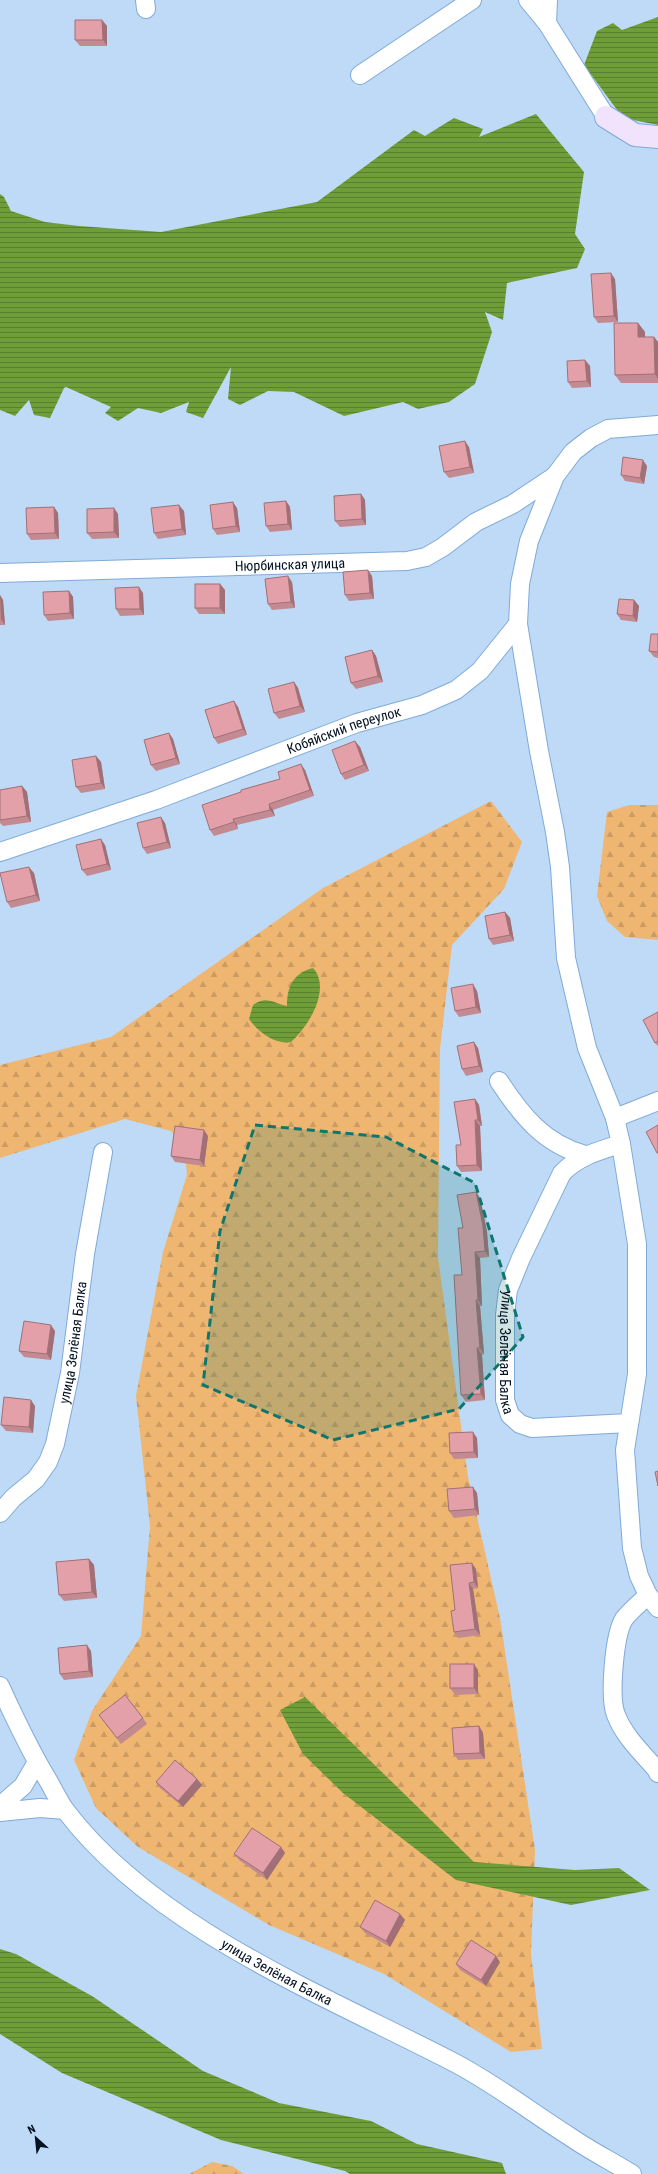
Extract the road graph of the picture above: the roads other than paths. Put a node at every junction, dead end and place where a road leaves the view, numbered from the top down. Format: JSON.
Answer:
{"nodes":[{"id":1,"x":472,"y":0,"type":"edge"},
{"id":2,"x":528,"y":0,"type":"edge"},
{"id":3,"x":548,"y":0,"type":"edge"},
{"id":4,"x":547,"y":23,"type":"junction"},
{"id":5,"x":360,"y":75,"type":"dead end"},
{"id":6,"x":606,"y":117,"type":"joint"},
{"id":7,"x":658,"y":137,"type":"edge"},
{"id":8,"x":658,"y":425,"type":"edge"},
{"id":9,"x":555,"y":476,"type":"junction"},
{"id":10,"x":0,"y":573,"type":"edge"},
{"id":11,"x":518,"y":624,"type":"junction"},
{"id":12,"x":0,"y":852,"type":"edge"},
{"id":13,"x":499,"y":1081,"type":"dead end"},
{"id":14,"x":658,"y":1101,"type":"edge"},
{"id":15,"x":615,"y":1118,"type":"junction"},
{"id":16,"x":621,"y":1144,"type":"junction"},
{"id":17,"x":103,"y":1152,"type":"dead end"},
{"id":18,"x":586,"y":1155,"type":"junction"},
{"id":19,"x":629,"y":1423,"type":"junction"},
{"id":20,"x":7,"y":1496,"type":"edge"},
{"id":21,"x":0,"y":1513,"type":"edge"},
{"id":22,"x":653,"y":1602,"type":"edge"},
{"id":23,"x":0,"y":1686,"type":"edge"},
{"id":24,"x":37,"y":1762,"type":"junction"},
{"id":25,"x":658,"y":1773,"type":"edge"},
{"id":26,"x":0,"y":1806,"type":"edge"},
{"id":27,"x":65,"y":1810,"type":"junction"},
{"id":28,"x":0,"y":1812,"type":"edge"},
{"id":29,"x":632,"y":2174,"type":"edge"}],
"edges":[{"from":1,"to":5,"type":"street"},
{"from":2,"to":4,"type":"street"},
{"from":3,"to":4,"type":"street"},
{"from":4,"to":6,"type":"street"},
{"from":6,"to":7,"type":"street"},
{"from":8,"to":9,"type":"street"},
{"from":9,"to":10,"type":"street","name":"Нюрбинская улица"},
{"from":9,"to":11,"type":"street"},
{"from":11,"to":12,"type":"street","name":"Кобяйский переулок"},
{"from":11,"to":15,"type":"street"},
{"from":13,"to":18,"type":"street"},
{"from":14,"to":15,"type":"street"},
{"from":15,"to":16,"type":"street"},
{"from":16,"to":18,"type":"street","name":"улица Зелёная Балка"},
{"from":16,"to":19,"type":"street"},
{"from":17,"to":20,"type":"street","name":"улица Зелёная Балка"},
{"from":18,"to":19,"type":"street","name":"улица Зелёная Балка"},
{"from":19,"to":22,"type":"street"},
{"from":20,"to":21,"type":"street","name":"улица Зелёная Балка"},
{"from":22,"to":25,"type":"street"},
{"from":23,"to":24,"type":"street","name":"улица Зелёная Балка"},
{"from":24,"to":26,"type":"street"},
{"from":24,"to":27,"type":"street","name":"улица Зелёная Балка"},
{"from":27,"to":28,"type":"street"},
{"from":27,"to":29,"type":"street","name":"улица Зелёная Балка"}]}
